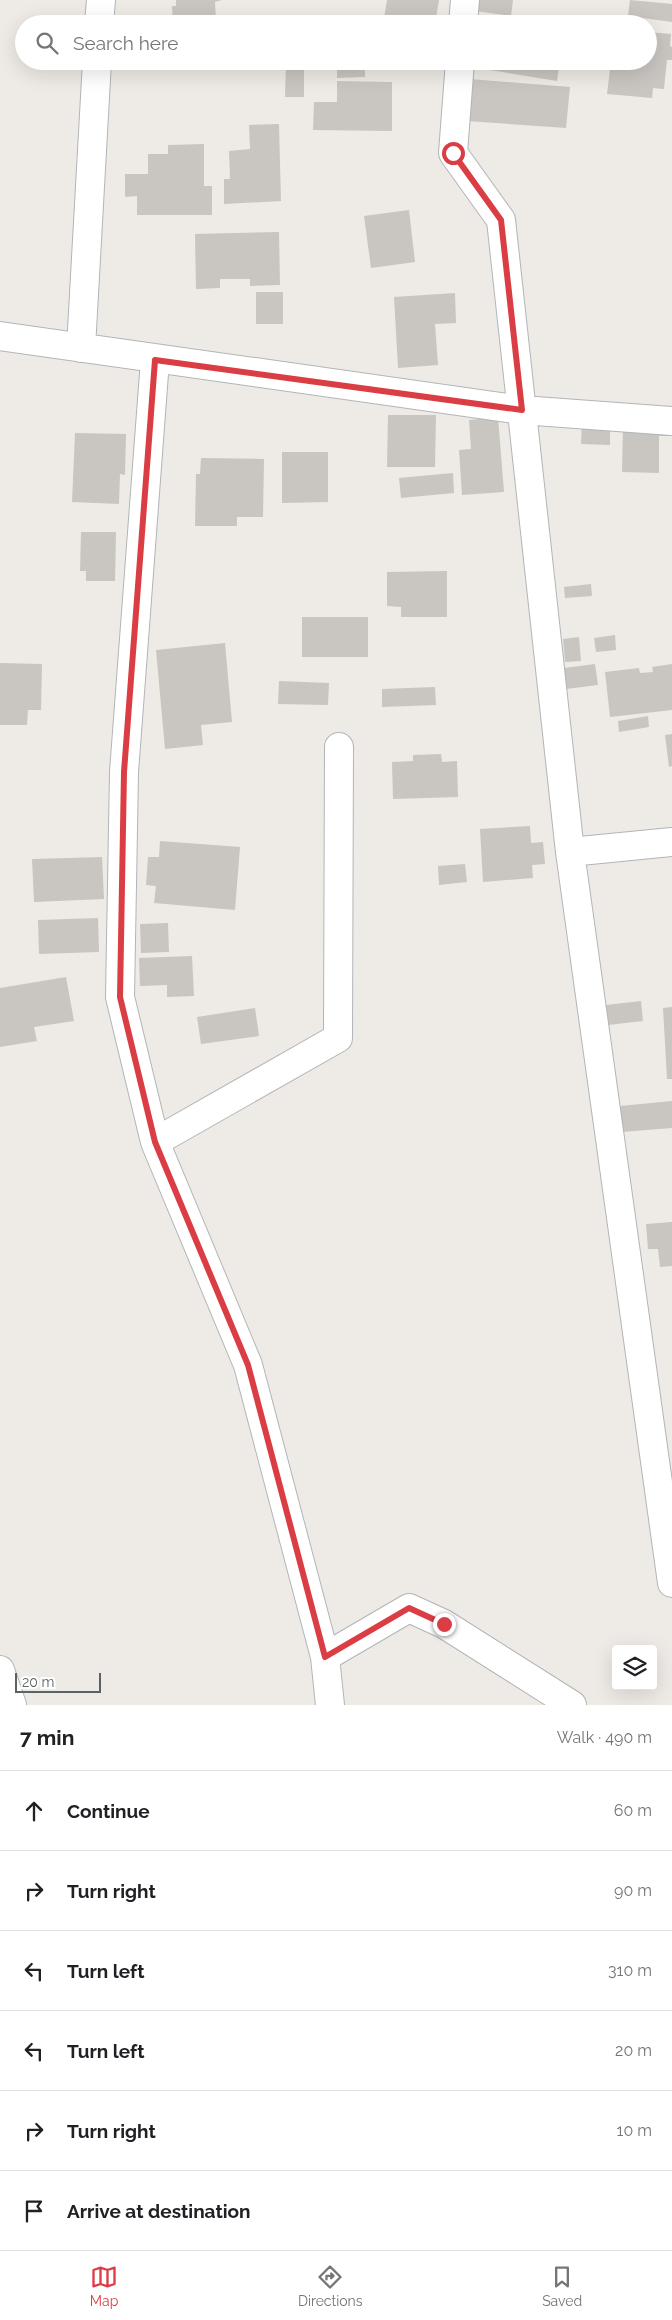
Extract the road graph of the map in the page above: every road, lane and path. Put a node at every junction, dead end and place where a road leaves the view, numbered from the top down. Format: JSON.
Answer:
{"nodes":[{"id":1,"x":101,"y":0,"type":"edge"},
{"id":2,"x":465,"y":0,"type":"edge"},
{"id":3,"x":100,"y":15,"type":"edge"},
{"id":4,"x":464,"y":15,"type":"edge"},
{"id":5,"x":96,"y":70,"type":"edge"},
{"id":6,"x":459,"y":70,"type":"edge"},
{"id":7,"x":0,"y":336,"type":"edge"},
{"id":8,"x":81,"y":348,"type":"junction"},
{"id":9,"x":155,"y":360,"type":"junction"},
{"id":10,"x":522,"y":410,"type":"junction"},
{"id":11,"x":672,"y":421,"type":"edge"},
{"id":12,"x":340,"y":746,"type":"dead end"},
{"id":13,"x":672,"y":842,"type":"edge"},
{"id":14,"x":570,"y":852,"type":"junction"},
{"id":15,"x":155,"y":1142,"type":"junction"},
{"id":16,"x":672,"y":1583,"type":"edge"},
{"id":17,"x":325,"y":1657,"type":"junction"},
{"id":18,"x":0,"y":1670,"type":"edge"},
{"id":19,"x":12,"y":1705,"type":"edge"},
{"id":20,"x":330,"y":1705,"type":"edge"},
{"id":21,"x":572,"y":1705,"type":"edge"}],
"edges":[{"from":1,"to":3,"type":"street"},
{"from":2,"to":4,"type":"street"},
{"from":5,"to":8,"type":"street"},
{"from":6,"to":10,"type":"street"},
{"from":7,"to":8,"type":"street"},
{"from":8,"to":9,"type":"street"},
{"from":9,"to":10,"type":"street"},
{"from":9,"to":15,"type":"street"},
{"from":10,"to":11,"type":"street"},
{"from":10,"to":14,"type":"street"},
{"from":12,"to":15,"type":"street"},
{"from":13,"to":14,"type":"street"},
{"from":14,"to":16,"type":"street"},
{"from":15,"to":17,"type":"street"},
{"from":17,"to":20,"type":"street"},
{"from":17,"to":21,"type":"street"},
{"from":18,"to":19,"type":"street"}]}
